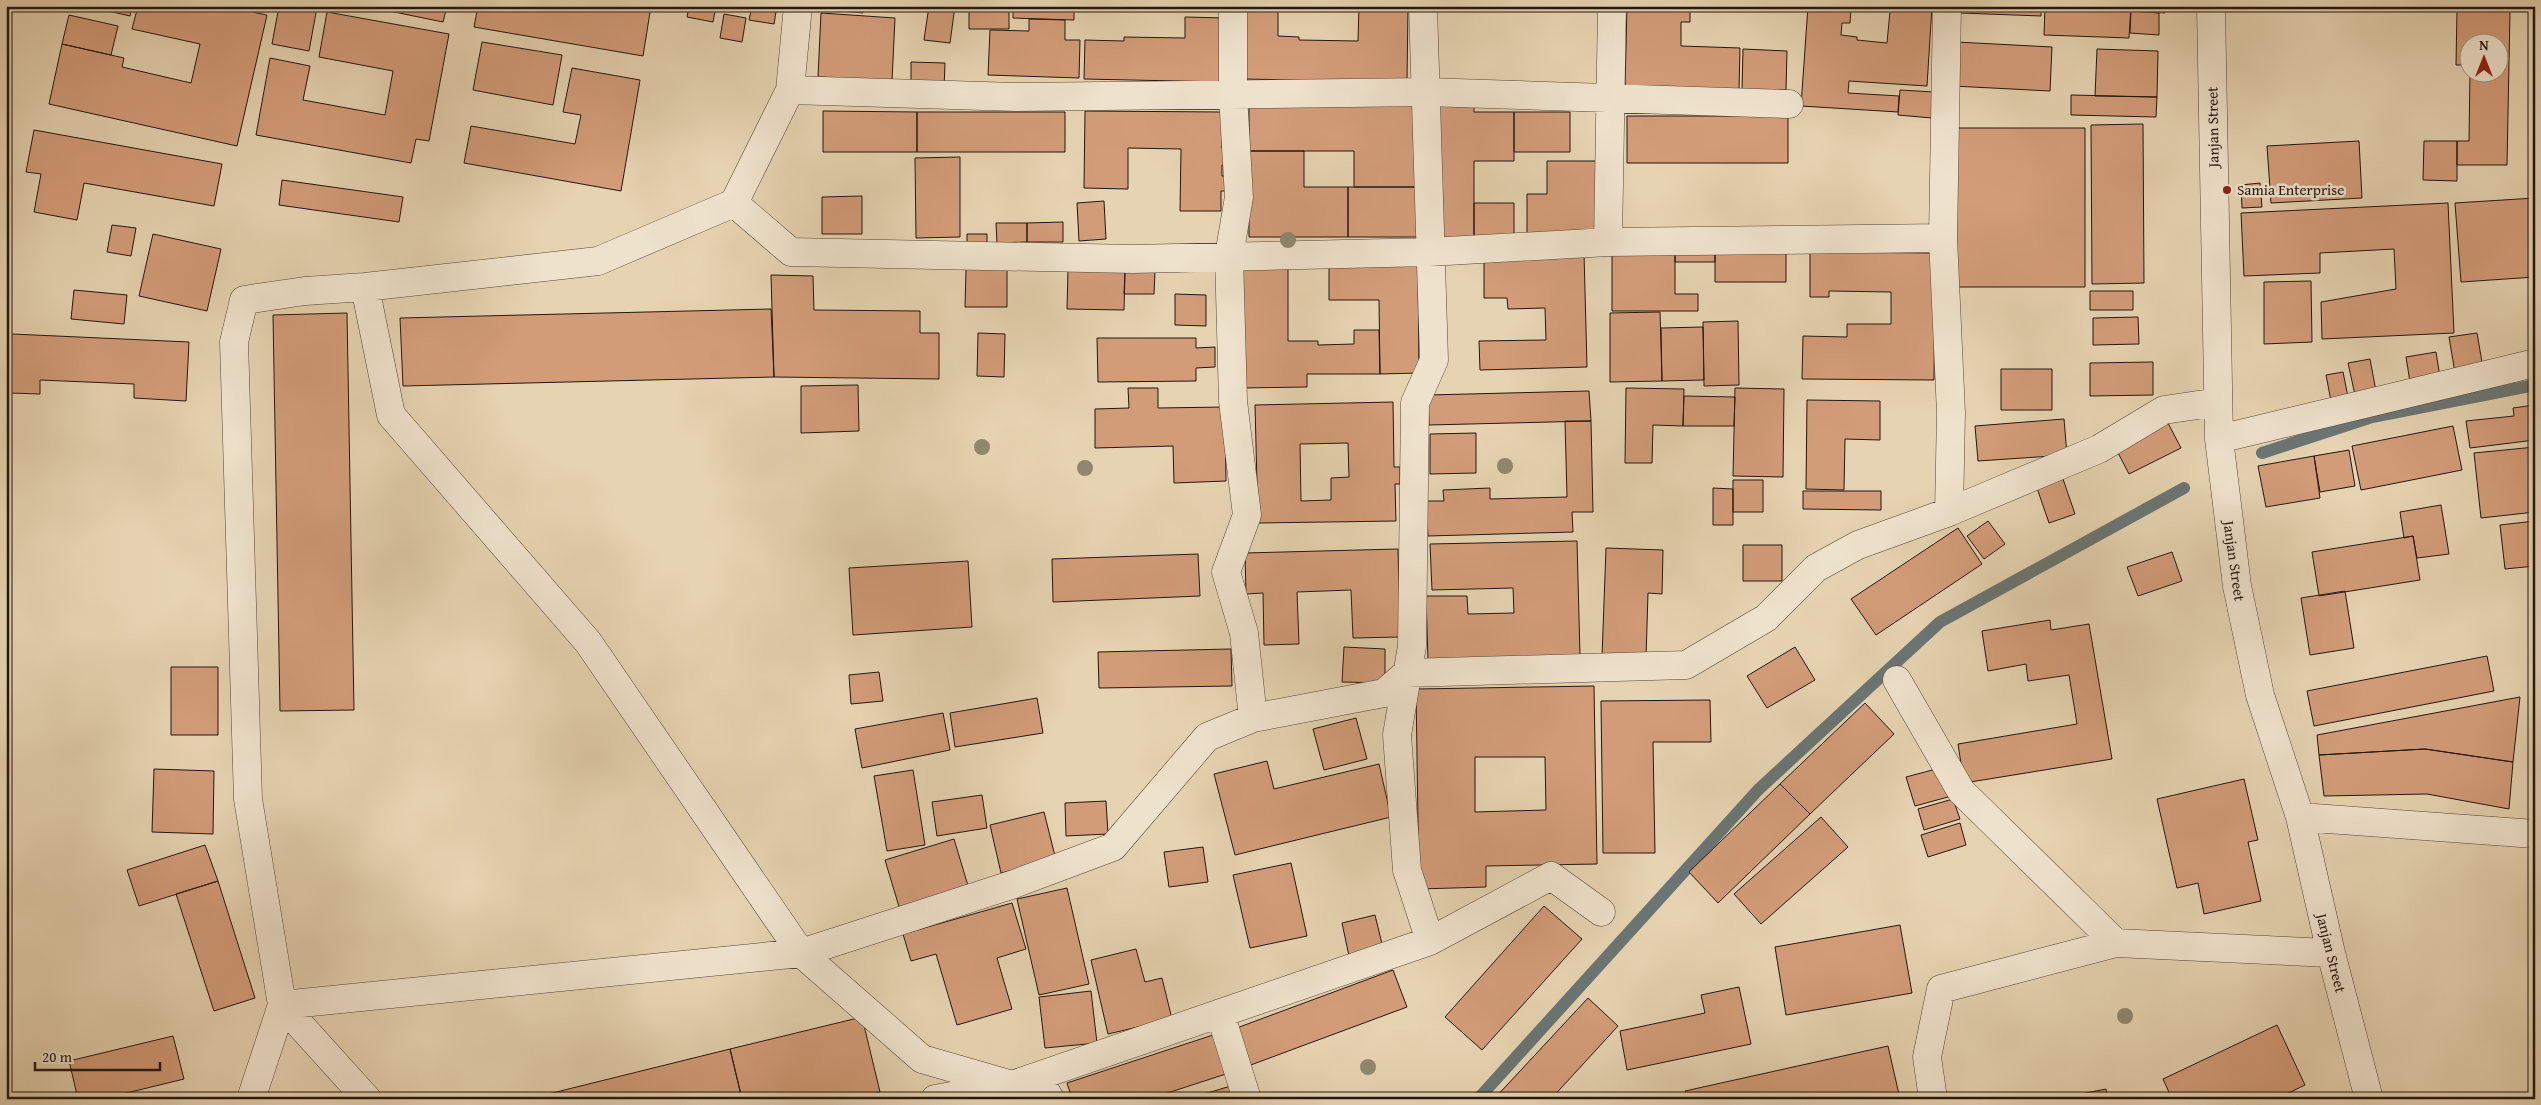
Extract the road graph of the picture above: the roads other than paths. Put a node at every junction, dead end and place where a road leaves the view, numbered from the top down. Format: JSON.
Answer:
{"nodes":[{"id":1,"x":798,"y":6,"type":"edge"},
{"id":2,"x":1233,"y":6,"type":"edge"},
{"id":3,"x":1423,"y":6,"type":"edge"},
{"id":4,"x":1612,"y":6,"type":"edge"},
{"id":5,"x":1947,"y":6,"type":"edge"},
{"id":6,"x":2211,"y":6,"type":"edge"},
{"id":7,"x":790,"y":90,"type":"junction"},
{"id":8,"x":1426,"y":92,"type":"junction"},
{"id":9,"x":1233,"y":95,"type":"junction"},
{"id":10,"x":1610,"y":97,"type":"junction"},
{"id":11,"x":1789,"y":104,"type":"dead end"},
{"id":12,"x":734,"y":203,"type":"junction"},
{"id":13,"x":1943,"y":238,"type":"junction"},
{"id":14,"x":1608,"y":242,"type":"junction"},
{"id":15,"x":1429,"y":252,"type":"junction"},
{"id":16,"x":1229,"y":256,"type":"junction"},
{"id":17,"x":365,"y":287,"type":"junction"},
{"id":18,"x":2535,"y":362,"type":"edge"},
{"id":19,"x":2218,"y":402,"type":"junction"},
{"id":20,"x":2219,"y":439,"type":"junction"},
{"id":21,"x":1949,"y":512,"type":"junction"},
{"id":22,"x":1407,"y":673,"type":"junction"},
{"id":23,"x":1897,"y":680,"type":"dead end"},
{"id":24,"x":1253,"y":718,"type":"junction"},
{"id":25,"x":2300,"y":817,"type":"junction"},
{"id":26,"x":2535,"y":834,"type":"edge"},
{"id":27,"x":1601,"y":912,"type":"dead end"},
{"id":28,"x":1430,"y":941,"type":"junction"},
{"id":29,"x":2116,"y":943,"type":"junction"},
{"id":30,"x":801,"y":954,"type":"junction"},
{"id":31,"x":2331,"y":954,"type":"junction"},
{"id":32,"x":282,"y":1005,"type":"junction"},
{"id":33,"x":1220,"y":1013,"type":"junction"},
{"id":34,"x":1012,"y":1085,"type":"junction"},
{"id":35,"x":251,"y":1099,"type":"edge"},
{"id":36,"x":367,"y":1099,"type":"edge"},
{"id":37,"x":935,"y":1099,"type":"edge"},
{"id":38,"x":1050,"y":1099,"type":"edge"},
{"id":39,"x":1247,"y":1099,"type":"edge"},
{"id":40,"x":1933,"y":1099,"type":"edge"},
{"id":41,"x":2369,"y":1099,"type":"edge"}],
"edges":[{"from":1,"to":7,"type":"street"},
{"from":2,"to":9,"type":"street"},
{"from":3,"to":8,"type":"street"},
{"from":4,"to":10,"type":"street"},
{"from":5,"to":13,"type":"street"},
{"from":6,"to":19,"type":"street","name":"Janjan Street"},
{"from":7,"to":9,"type":"street"},
{"from":7,"to":12,"type":"street"},
{"from":8,"to":9,"type":"street"},
{"from":8,"to":10,"type":"street"},
{"from":8,"to":15,"type":"street"},
{"from":9,"to":16,"type":"street"},
{"from":10,"to":11,"type":"street"},
{"from":10,"to":14,"type":"street"},
{"from":12,"to":16,"type":"street"},
{"from":12,"to":17,"type":"street"},
{"from":13,"to":14,"type":"street"},
{"from":13,"to":21,"type":"street"},
{"from":14,"to":15,"type":"street"},
{"from":15,"to":16,"type":"street"},
{"from":15,"to":22,"type":"street"},
{"from":16,"to":24,"type":"street"},
{"from":17,"to":30,"type":"street"},
{"from":17,"to":32,"type":"street"},
{"from":18,"to":20,"type":"street"},
{"from":19,"to":20,"type":"street","name":"Janjan Street"},
{"from":19,"to":21,"type":"street"},
{"from":20,"to":25,"type":"street","name":"Janjan Street"},
{"from":21,"to":22,"type":"street"},
{"from":22,"to":24,"type":"street"},
{"from":22,"to":28,"type":"street"},
{"from":23,"to":29,"type":"street"},
{"from":24,"to":30,"type":"street"},
{"from":25,"to":26,"type":"street"},
{"from":25,"to":31,"type":"street","name":"Janjan Street"},
{"from":27,"to":28,"type":"street"},
{"from":28,"to":33,"type":"street"},
{"from":29,"to":31,"type":"street"},
{"from":29,"to":40,"type":"street"},
{"from":30,"to":32,"type":"street"},
{"from":30,"to":34,"type":"street"},
{"from":31,"to":41,"type":"street","name":"Janjan Street"},
{"from":32,"to":35,"type":"street"},
{"from":32,"to":36,"type":"street"},
{"from":33,"to":34,"type":"street"},
{"from":33,"to":39,"type":"street"},
{"from":34,"to":37,"type":"street"},
{"from":34,"to":38,"type":"street"}]}
